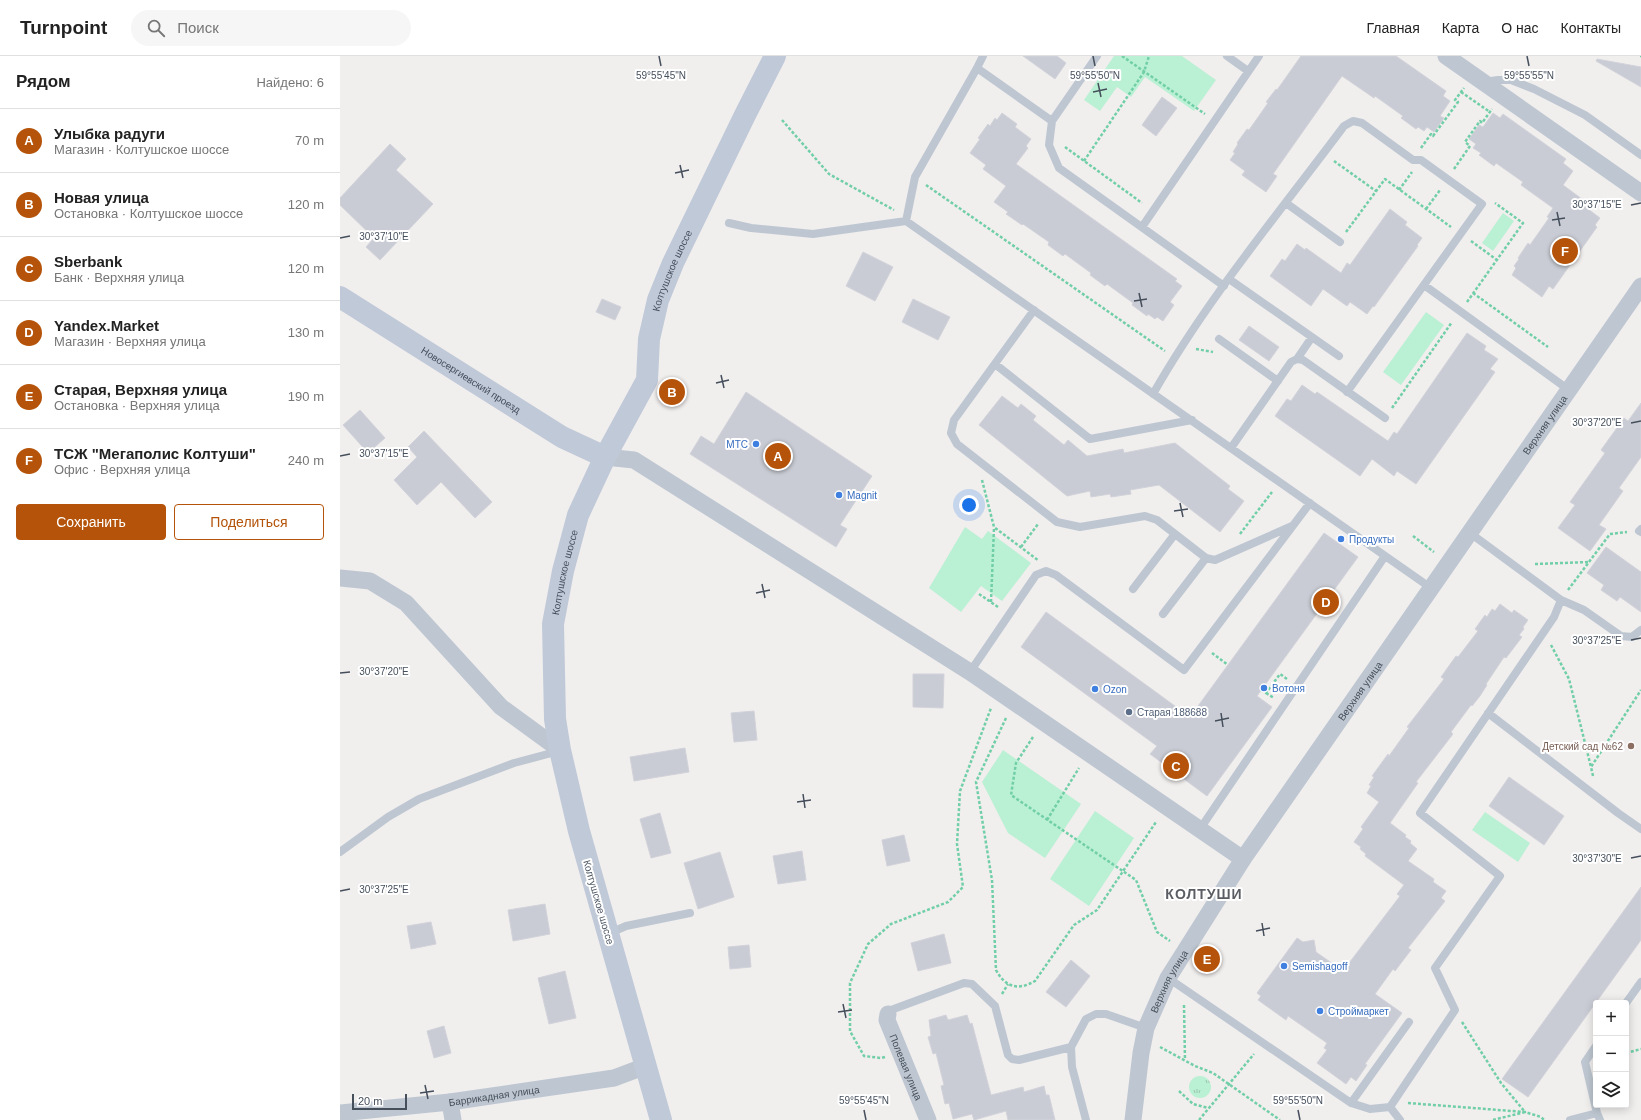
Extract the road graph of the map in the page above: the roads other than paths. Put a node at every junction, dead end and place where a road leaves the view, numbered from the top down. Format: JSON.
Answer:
{"nodes":[{"id":1,"x":775,"y":56,"type":"edge"},
{"id":2,"x":983,"y":56,"type":"edge"},
{"id":3,"x":1097,"y":56,"type":"edge"},
{"id":4,"x":1227,"y":56,"type":"edge"},
{"id":5,"x":1260,"y":56,"type":"edge"},
{"id":6,"x":1446,"y":56,"type":"edge"},
{"id":7,"x":977,"y":68,"type":"junction"},
{"id":8,"x":1248,"y":71,"type":"junction"},
{"id":9,"x":1476,"y":82,"type":"junction"},
{"id":10,"x":1052,"y":121,"type":"junction"},
{"id":11,"x":1641,"y":155,"type":"edge"},
{"id":12,"x":1641,"y":193,"type":"edge"},
{"id":13,"x":1286,"y":203,"type":"junction"},
{"id":14,"x":906,"y":221,"type":"junction"},
{"id":15,"x":729,"y":223,"type":"dead end"},
{"id":16,"x":1142,"y":227,"type":"junction"},
{"id":17,"x":1340,"y":242,"type":"road end"},
{"id":18,"x":1229,"y":279,"type":"junction"},
{"id":19,"x":1424,"y":285,"type":"junction"},
{"id":20,"x":1224,"y":286,"type":"junction"},
{"id":21,"x":1641,"y":286,"type":"edge"},
{"id":22,"x":340,"y":296,"type":"edge"},
{"id":23,"x":1034,"y":310,"type":"junction"},
{"id":24,"x":1312,"y":337,"type":"junction"},
{"id":25,"x":1218,"y":339,"type":"dead end"},
{"id":26,"x":1339,"y":356,"type":"dead end"},
{"id":27,"x":1297,"y":359,"type":"junction"},
{"id":28,"x":995,"y":364,"type":"junction"},
{"id":29,"x":1278,"y":381,"type":"junction"},
{"id":30,"x":1570,"y":390,"type":"junction"},
{"id":31,"x":1347,"y":392,"type":"junction"},
{"id":32,"x":1153,"y":394,"type":"junction"},
{"id":33,"x":1385,"y":418,"type":"dead end"},
{"id":34,"x":1192,"y":420,"type":"junction"},
{"id":35,"x":1231,"y":448,"type":"junction"},
{"id":36,"x":605,"y":457,"type":"junction"},
{"id":37,"x":1310,"y":503,"type":"junction"},
{"id":38,"x":1292,"y":526,"type":"junction"},
{"id":39,"x":1470,"y":533,"type":"junction"},
{"id":40,"x":1175,"y":534,"type":"junction"},
{"id":41,"x":1385,"y":556,"type":"junction"},
{"id":42,"x":1206,"y":558,"type":"junction"},
{"id":43,"x":340,"y":578,"type":"edge"},
{"id":44,"x":1432,"y":588,"type":"junction"},
{"id":45,"x":1133,"y":589,"type":"dead end"},
{"id":46,"x":1561,"y":600,"type":"junction"},
{"id":47,"x":1163,"y":614,"type":"dead end"},
{"id":48,"x":1641,"y":630,"type":"edge"},
{"id":49,"x":970,"y":672,"type":"junction"},
{"id":50,"x":1488,"y":713,"type":"junction"},
{"id":51,"x":560,"y":750,"type":"junction"},
{"id":52,"x":1200,"y":829,"type":"junction"},
{"id":53,"x":1641,"y":829,"type":"edge"},
{"id":54,"x":340,"y":852,"type":"edge"},
{"id":55,"x":1243,"y":859,"type":"junction"},
{"id":56,"x":690,"y":913,"type":"dead end"},
{"id":57,"x":608,"y":934,"type":"junction"},
{"id":58,"x":1168,"y":978,"type":"junction"},
{"id":59,"x":1641,"y":982,"type":"edge"},
{"id":60,"x":1638,"y":993,"type":"edge"},
{"id":61,"x":1629,"y":1000,"type":"edge"},
{"id":62,"x":888,"y":1014,"type":"joint"},
{"id":63,"x":1409,"y":1022,"type":"dead end"},
{"id":64,"x":1146,"y":1028,"type":"junction"},
{"id":65,"x":1071,"y":1046,"type":"junction"},
{"id":66,"x":1593,"y":1050,"type":"edge"},
{"id":67,"x":646,"y":1066,"type":"junction"},
{"id":68,"x":450,"y":1102,"type":"junction"},
{"id":69,"x":1351,"y":1103,"type":"junction"},
{"id":70,"x":1392,"y":1104,"type":"junction"},
{"id":71,"x":340,"y":1112,"type":"edge"},
{"id":72,"x":1599,"y":1117,"type":"edge"},
{"id":73,"x":454,"y":1120,"type":"edge"},
{"id":74,"x":662,"y":1120,"type":"edge"},
{"id":75,"x":928,"y":1120,"type":"edge"},
{"id":76,"x":1086,"y":1120,"type":"edge"},
{"id":77,"x":1133,"y":1120,"type":"edge"},
{"id":78,"x":1400,"y":1120,"type":"edge"},
{"id":79,"x":1570,"y":1120,"type":"edge"}],
"edges":[{"from":1,"to":36,"type":"main road","name":"Колтушское шоссе"},
{"from":2,"to":7,"type":"lane"},
{"from":3,"to":10,"type":"lane"},
{"from":4,"to":8,"type":"lane"},
{"from":5,"to":8,"type":"lane"},
{"from":6,"to":9,"type":"street"},
{"from":7,"to":10,"type":"lane"},
{"from":7,"to":14,"type":"lane"},
{"from":8,"to":16,"type":"lane"},
{"from":9,"to":11,"type":"lane"},
{"from":9,"to":12,"type":"street"},
{"from":10,"to":16,"type":"lane"},
{"from":13,"to":17,"type":"lane"},
{"from":13,"to":18,"type":"lane"},
{"from":13,"to":19,"type":"lane"},
{"from":14,"to":15,"type":"lane"},
{"from":14,"to":23,"type":"lane"},
{"from":16,"to":20,"type":"lane"},
{"from":18,"to":20,"type":"lane"},
{"from":18,"to":24,"type":"lane"},
{"from":19,"to":30,"type":"lane"},
{"from":19,"to":31,"type":"lane"},
{"from":20,"to":32,"type":"lane"},
{"from":21,"to":30,"type":"street","name":"Верхняя улица"},
{"from":22,"to":36,"type":"main road","name":"Новосергиевский проезд"},
{"from":23,"to":28,"type":"lane"},
{"from":23,"to":32,"type":"lane"},
{"from":24,"to":26,"type":"lane"},
{"from":24,"to":27,"type":"lane"},
{"from":25,"to":29,"type":"lane"},
{"from":27,"to":29,"type":"lane"},
{"from":27,"to":31,"type":"lane"},
{"from":28,"to":34,"type":"lane"},
{"from":28,"to":40,"type":"lane"},
{"from":29,"to":35,"type":"lane"},
{"from":30,"to":39,"type":"street","name":"Верхняя улица"},
{"from":31,"to":33,"type":"lane"},
{"from":32,"to":34,"type":"lane"},
{"from":34,"to":35,"type":"lane"},
{"from":35,"to":37,"type":"lane"},
{"from":36,"to":49,"type":"street"},
{"from":36,"to":51,"type":"main road","name":"Колтушское шоссе"},
{"from":37,"to":38,"type":"lane"},
{"from":37,"to":41,"type":"lane"},
{"from":38,"to":42,"type":"lane"},
{"from":38,"to":49,"type":"lane"},
{"from":39,"to":44,"type":"street","name":"Верхняя улица"},
{"from":39,"to":46,"type":"lane"},
{"from":40,"to":42,"type":"lane"},
{"from":40,"to":45,"type":"lane"},
{"from":41,"to":44,"type":"lane"},
{"from":41,"to":52,"type":"lane"},
{"from":42,"to":47,"type":"lane"},
{"from":43,"to":51,"type":"street"},
{"from":44,"to":55,"type":"street","name":"Верхняя улица"},
{"from":46,"to":48,"type":"lane"},
{"from":46,"to":50,"type":"lane"},
{"from":49,"to":52,"type":"street"},
{"from":50,"to":53,"type":"lane"},
{"from":50,"to":70,"type":"lane"},
{"from":51,"to":54,"type":"lane"},
{"from":51,"to":57,"type":"main road","name":"Колтушское шоссе"},
{"from":52,"to":55,"type":"street"},
{"from":55,"to":58,"type":"street","name":"Верхняя улица"},
{"from":56,"to":57,"type":"lane"},
{"from":57,"to":67,"type":"main road","name":"Колтушское шоссе"},
{"from":58,"to":64,"type":"street","name":"Верхняя улица"},
{"from":58,"to":69,"type":"lane"},
{"from":59,"to":60,"type":"lane"},
{"from":60,"to":61,"type":"lane"},
{"from":62,"to":65,"type":"lane"},
{"from":62,"to":75,"type":"street","name":"Полевая улица"},
{"from":63,"to":69,"type":"lane"},
{"from":64,"to":65,"type":"lane"},
{"from":64,"to":77,"type":"street","name":"Верхняя улица"},
{"from":65,"to":76,"type":"lane"},
{"from":66,"to":72,"type":"lane"},
{"from":67,"to":68,"type":"street","name":"Баррикадная улица"},
{"from":67,"to":74,"type":"main road","name":"Колтушское шоссе"},
{"from":68,"to":71,"type":"street","name":"Баррикадная улица"},
{"from":68,"to":73,"type":"street"},
{"from":69,"to":70,"type":"lane"},
{"from":70,"to":78,"type":"lane"},
{"from":72,"to":79,"type":"lane"}]}
